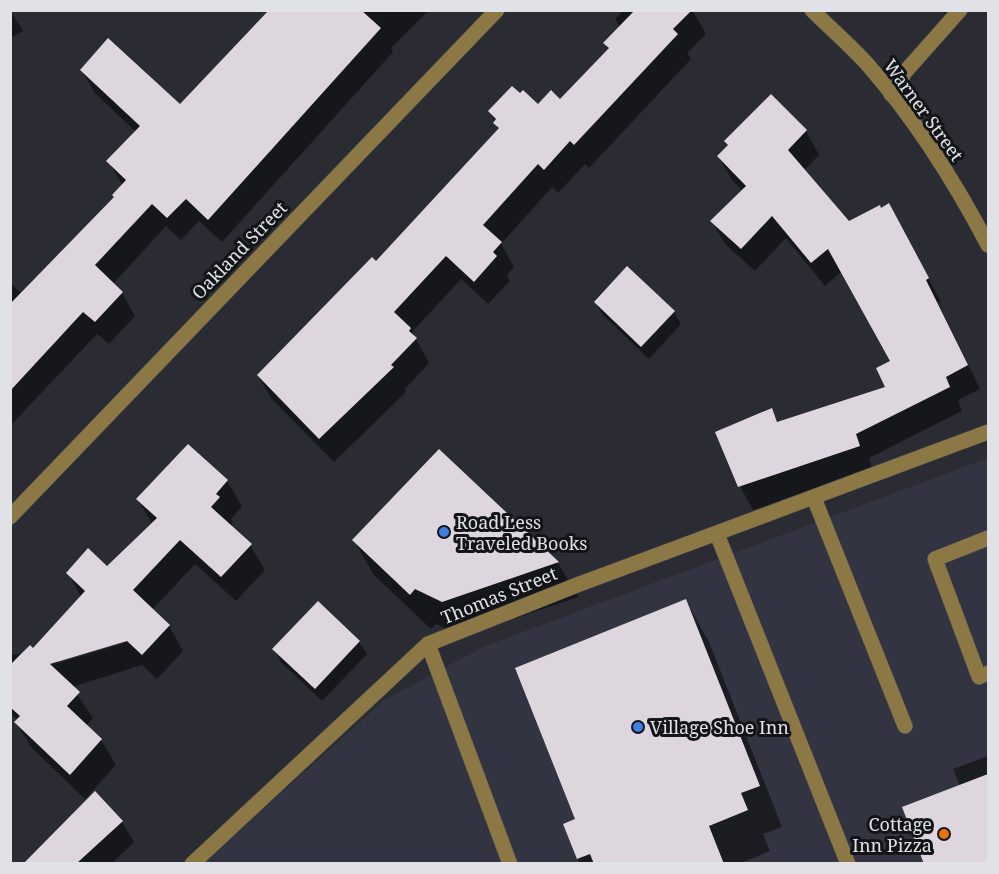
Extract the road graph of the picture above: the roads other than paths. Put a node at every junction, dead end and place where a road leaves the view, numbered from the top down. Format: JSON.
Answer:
{"nodes":[{"id":1,"x":497,"y":10,"type":"edge"},
{"id":2,"x":812,"y":10,"type":"edge"},
{"id":3,"x":960,"y":10,"type":"edge"},
{"id":4,"x":891,"y":94,"type":"junction"},
{"id":5,"x":988,"y":245,"type":"edge"},
{"id":6,"x":988,"y":432,"type":"edge"},
{"id":7,"x":814,"y":498,"type":"junction"},
{"id":8,"x":10,"y":517,"type":"edge"},
{"id":9,"x":717,"y":534,"type":"junction"},
{"id":10,"x":988,"y":538,"type":"edge"},
{"id":11,"x":428,"y":644,"type":"junction"},
{"id":12,"x":988,"y":673,"type":"edge"},
{"id":13,"x":905,"y":726,"type":"dead end"},
{"id":14,"x":192,"y":864,"type":"edge"},
{"id":15,"x":510,"y":864,"type":"edge"},
{"id":16,"x":848,"y":864,"type":"edge"}],
"edges":[{"from":1,"to":8,"type":"street","name":"Oakland Street"},
{"from":2,"to":4,"type":"street","name":"Warner Street"},
{"from":3,"to":4,"type":"street"},
{"from":4,"to":5,"type":"street","name":"Warner Street"},
{"from":6,"to":7,"type":"street","name":"Thomas Street"},
{"from":7,"to":9,"type":"street","name":"Thomas Street"},
{"from":7,"to":13,"type":"street"},
{"from":9,"to":11,"type":"street","name":"Thomas Street"},
{"from":9,"to":16,"type":"street"},
{"from":10,"to":12,"type":"street"},
{"from":11,"to":14,"type":"street","name":"Thomas Street"},
{"from":11,"to":15,"type":"street"}]}
